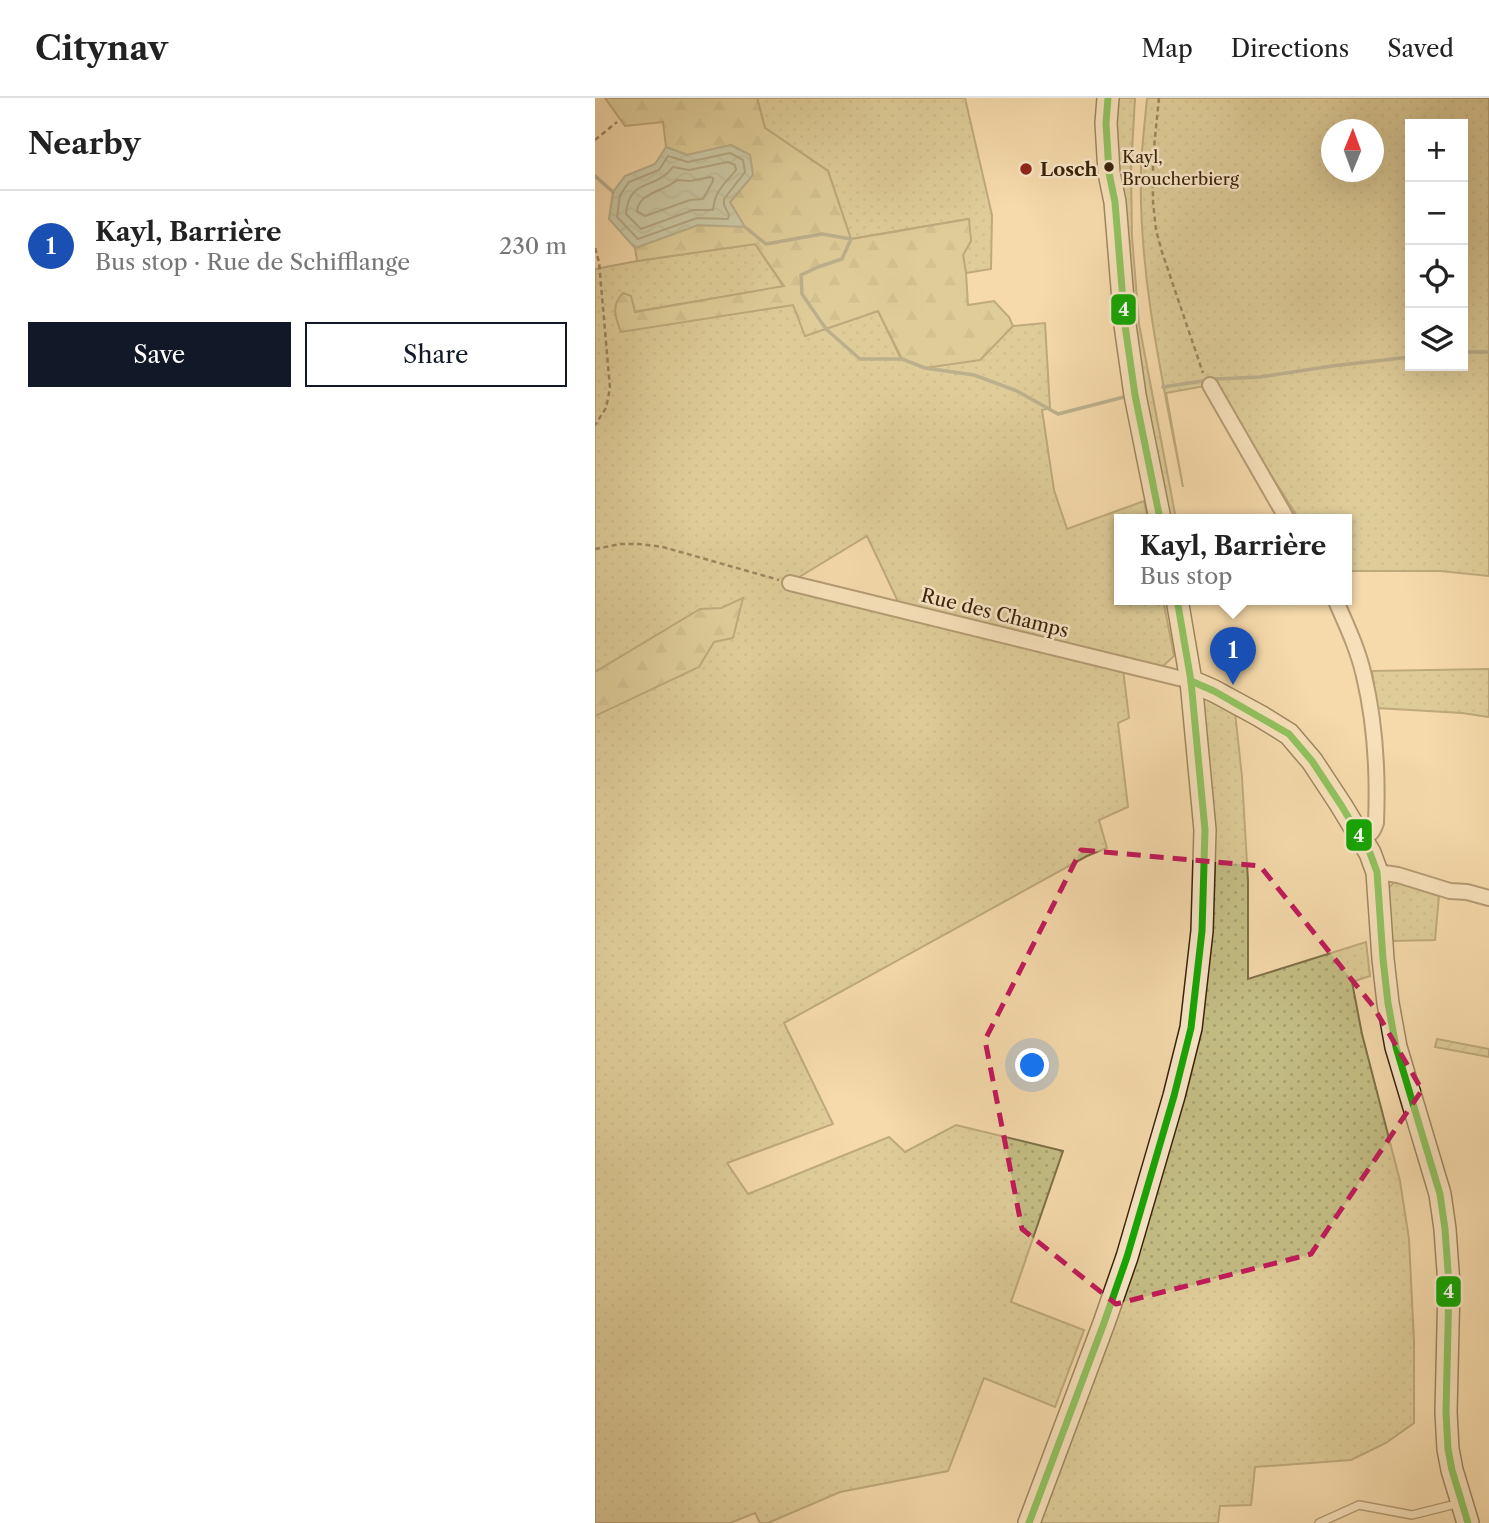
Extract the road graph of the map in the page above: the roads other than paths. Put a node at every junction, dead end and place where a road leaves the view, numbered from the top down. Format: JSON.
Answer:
{"nodes":[{"id":1,"x":1108,"y":98,"type":"edge"},
{"id":2,"x":1207,"y":380,"type":"road end"},
{"id":3,"x":1159,"y":514,"type":"edge"},
{"id":4,"x":1284,"y":514,"type":"edge"},
{"id":5,"x":790,"y":583,"type":"road end"},
{"id":6,"x":1178,"y":605,"type":"edge"},
{"id":7,"x":1338,"y":605,"type":"edge"},
{"id":8,"x":1191,"y":681,"type":"junction"},
{"id":9,"x":1361,"y":837,"type":"junction"},
{"id":10,"x":1377,"y":872,"type":"junction"},
{"id":11,"x":1489,"y":898,"type":"edge"},
{"id":12,"x":1464,"y":1513,"type":"edge"},
{"id":13,"x":1029,"y":1523,"type":"edge"},
{"id":14,"x":1319,"y":1523,"type":"edge"}],
"edges":[{"from":1,"to":3,"type":"main road"},
{"from":2,"to":4,"type":"street"},
{"from":5,"to":8,"type":"street","name":"Rue des Champs"},
{"from":6,"to":8,"type":"main road"},
{"from":7,"to":9,"type":"street"},
{"from":8,"to":9,"type":"main road"},
{"from":8,"to":13,"type":"main road"},
{"from":9,"to":10,"type":"main road"},
{"from":10,"to":11,"type":"street"},
{"from":10,"to":12,"type":"main road"},
{"from":12,"to":14,"type":"lane"}]}
